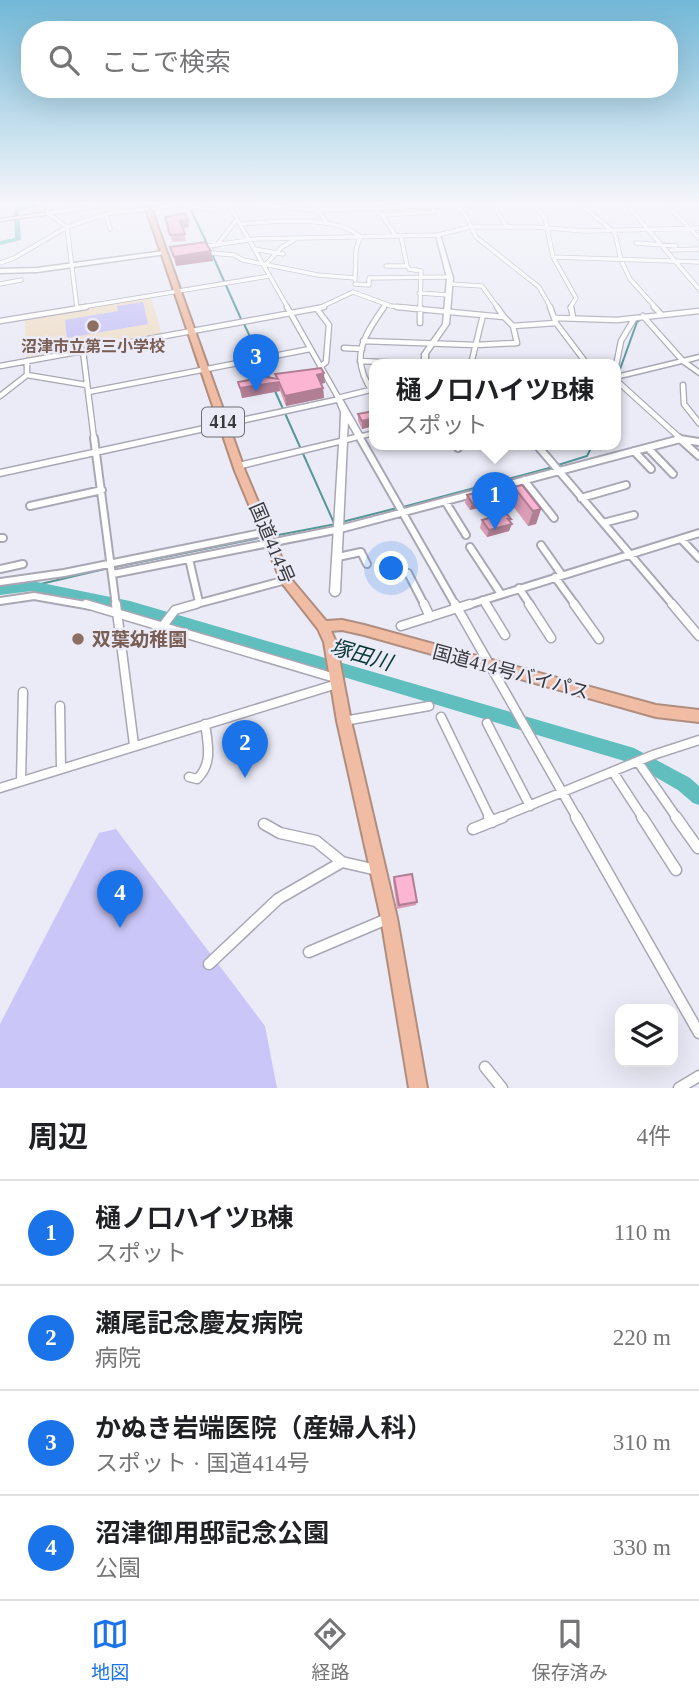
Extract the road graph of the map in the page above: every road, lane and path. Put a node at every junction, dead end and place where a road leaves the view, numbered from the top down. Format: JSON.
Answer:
{"nodes":[{"id":1,"x":18,"y":256,"type":"edge"},
{"id":2,"x":71,"y":256,"type":"edge"},
{"id":3,"x":144,"y":256,"type":"edge"},
{"id":4,"x":166,"y":256,"type":"edge"},
{"id":5,"x":226,"y":256,"type":"edge"},
{"id":6,"x":259,"y":256,"type":"edge"},
{"id":7,"x":273,"y":256,"type":"edge"},
{"id":8,"x":356,"y":256,"type":"edge"},
{"id":9,"x":404,"y":256,"type":"edge"},
{"id":10,"x":443,"y":256,"type":"edge"},
{"id":11,"x":500,"y":256,"type":"edge"},
{"id":12,"x":620,"y":256,"type":"edge"},
{"id":13,"x":671,"y":256,"type":"edge"},
{"id":14,"x":553,"y":257,"type":"joint"},
{"id":15,"x":621,"y":260,"type":"junction"},
{"id":16,"x":0,"y":262,"type":"edge"},
{"id":17,"x":676,"y":262,"type":"junction"},
{"id":18,"x":699,"y":262,"type":"edge"},
{"id":19,"x":264,"y":263,"type":"junction"},
{"id":20,"x":72,"y":265,"type":"junction"},
{"id":21,"x":386,"y":266,"type":"dead end"},
{"id":22,"x":407,"y":266,"type":"junction"},
{"id":23,"x":296,"y":270,"type":"junction"},
{"id":24,"x":0,"y":271,"type":"edge"},
{"id":25,"x":269,"y":276,"type":"junction"},
{"id":26,"x":288,"y":276,"type":"dead end"},
{"id":27,"x":355,"y":278,"type":"junction"},
{"id":28,"x":419,"y":278,"type":"junction"},
{"id":29,"x":21,"y":280,"type":"dead end"},
{"id":30,"x":450,"y":281,"type":"junction"},
{"id":31,"x":692,"y":281,"type":"junction"},
{"id":32,"x":699,"y":281,"type":"edge"},
{"id":33,"x":0,"y":284,"type":"edge"},
{"id":34,"x":355,"y":284,"type":"junction"},
{"id":35,"x":699,"y":289,"type":"edge"},
{"id":36,"x":177,"y":291,"type":"junction"},
{"id":37,"x":353,"y":292,"type":"junction"},
{"id":38,"x":419,"y":293,"type":"junction"},
{"id":39,"x":448,"y":295,"type":"junction"},
{"id":40,"x":385,"y":305,"type":"junction"},
{"id":41,"x":77,"y":308,"type":"junction"},
{"id":42,"x":317,"y":309,"type":"junction"},
{"id":43,"x":418,"y":309,"type":"junction"},
{"id":44,"x":447,"y":311,"type":"junction"},
{"id":45,"x":699,"y":311,"type":"edge"},
{"id":46,"x":290,"y":313,"type":"junction"},
{"id":47,"x":662,"y":314,"type":"junction"},
{"id":48,"x":483,"y":315,"type":"junction"},
{"id":49,"x":643,"y":316,"type":"junction"},
{"id":50,"x":504,"y":317,"type":"junction"},
{"id":51,"x":636,"y":317,"type":"junction"},
{"id":52,"x":573,"y":318,"type":"junction"},
{"id":53,"x":0,"y":321,"type":"edge"},
{"id":54,"x":556,"y":321,"type":"junction"},
{"id":55,"x":420,"y":323,"type":"dead end"},
{"id":56,"x":513,"y":326,"type":"junction"},
{"id":57,"x":191,"y":331,"type":"junction"},
{"id":58,"x":363,"y":341,"type":"junction"},
{"id":59,"x":393,"y":342,"type":"junction"},
{"id":60,"x":433,"y":343,"type":"junction"},
{"id":61,"x":476,"y":345,"type":"junction"},
{"id":62,"x":344,"y":348,"type":"dead end"},
{"id":63,"x":310,"y":349,"type":"junction"},
{"id":64,"x":362,"y":349,"type":"junction"},
{"id":65,"x":83,"y":351,"type":"junction"},
{"id":66,"x":392,"y":352,"type":"dead end"},
{"id":67,"x":699,"y":357,"type":"edge"},
{"id":68,"x":424,"y":359,"type":"edge"},
{"id":69,"x":472,"y":359,"type":"edge"},
{"id":70,"x":583,"y":359,"type":"edge"},
{"id":71,"x":617,"y":359,"type":"edge"},
{"id":72,"x":27,"y":361,"type":"junction"},
{"id":73,"x":360,"y":361,"type":"junction"},
{"id":74,"x":369,"y":361,"type":"edge"},
{"id":75,"x":683,"y":361,"type":"junction"},
{"id":76,"x":0,"y":366,"type":"edge"},
{"id":77,"x":320,"y":367,"type":"junction"},
{"id":78,"x":205,"y":369,"type":"junction"},
{"id":79,"x":699,"y":373,"type":"edge"},
{"id":80,"x":27,"y":375,"type":"junction"},
{"id":81,"x":621,"y":377,"type":"edge"},
{"id":82,"x":621,"y":383,"type":"edge"},
{"id":83,"x":683,"y":385,"type":"dead end"},
{"id":84,"x":369,"y":386,"type":"edge"},
{"id":85,"x":87,"y":388,"type":"junction"},
{"id":86,"x":369,"y":392,"type":"edge"},
{"id":87,"x":0,"y":396,"type":"edge"},
{"id":88,"x":339,"y":398,"type":"junction"},
{"id":89,"x":345,"y":412,"type":"junction"},
{"id":90,"x":699,"y":423,"type":"edge"},
{"id":91,"x":224,"y":424,"type":"junction"},
{"id":92,"x":369,"y":434,"type":"edge"},
{"id":93,"x":360,"y":437,"type":"junction"},
{"id":94,"x":680,"y":439,"type":"junction"},
{"id":95,"x":345,"y":441,"type":"junction"},
{"id":96,"x":699,"y":442,"type":"edge"},
{"id":97,"x":648,"y":448,"type":"junction"},
{"id":98,"x":541,"y":450,"type":"edge"},
{"id":99,"x":634,"y":451,"type":"junction"},
{"id":100,"x":96,"y":452,"type":"junction"},
{"id":101,"x":699,"y":456,"type":"edge"},
{"id":102,"x":238,"y":466,"type":"junction"},
{"id":103,"x":652,"y":469,"type":"dead end"},
{"id":104,"x":558,"y":470,"type":"junction"},
{"id":105,"x":0,"y":473,"type":"edge"},
{"id":106,"x":673,"y":474,"type":"dead end"},
{"id":107,"x":524,"y":480,"type":"junction"},
{"id":108,"x":626,"y":485,"type":"dead end"},
{"id":109,"x":102,"y":490,"type":"junction"},
{"id":110,"x":581,"y":498,"type":"junction"},
{"id":111,"x":444,"y":501,"type":"junction"},
{"id":112,"x":30,"y":506,"type":"dead end"},
{"id":113,"x":402,"y":512,"type":"junction"},
{"id":114,"x":634,"y":515,"type":"dead end"},
{"id":115,"x":554,"y":518,"type":"dead end"},
{"id":116,"x":603,"y":523,"type":"junction"},
{"id":117,"x":340,"y":529,"type":"junction"},
{"id":118,"x":267,"y":531,"type":"junction"},
{"id":119,"x":699,"y":533,"type":"edge"},
{"id":120,"x":466,"y":535,"type":"dead end"},
{"id":121,"x":681,"y":539,"type":"junction"},
{"id":122,"x":272,"y":542,"type":"junction"},
{"id":123,"x":541,"y":545,"type":"dead end"},
{"id":124,"x":470,"y":547,"type":"dead end"},
{"id":125,"x":630,"y":554,"type":"junction"},
{"id":126,"x":338,"y":557,"type":"junction"},
{"id":127,"x":699,"y":558,"type":"edge"},
{"id":128,"x":189,"y":559,"type":"junction"},
{"id":129,"x":111,"y":563,"type":"junction"},
{"id":130,"x":23,"y":564,"type":"dead end"},
{"id":131,"x":367,"y":564,"type":"dead end"},
{"id":132,"x":0,"y":569,"type":"edge"},
{"id":133,"x":408,"y":573,"type":"dead end"},
{"id":134,"x":113,"y":574,"type":"junction"},
{"id":135,"x":559,"y":576,"type":"junction"},
{"id":136,"x":286,"y":580,"type":"junction"},
{"id":137,"x":0,"y":582,"type":"edge"},
{"id":138,"x":519,"y":588,"type":"junction"},
{"id":139,"x":335,"y":592,"type":"dead end"},
{"id":140,"x":500,"y":594,"type":"junction"},
{"id":141,"x":483,"y":600,"type":"junction"},
{"id":142,"x":0,"y":601,"type":"edge"},
{"id":143,"x":199,"y":602,"type":"junction"},
{"id":144,"x":457,"y":608,"type":"junction"},
{"id":145,"x":117,"y":612,"type":"junction"},
{"id":146,"x":430,"y":617,"type":"junction"},
{"id":147,"x":699,"y":623,"type":"edge"},
{"id":148,"x":163,"y":625,"type":"junction"},
{"id":149,"x":323,"y":626,"type":"junction"},
{"id":150,"x":401,"y":626,"type":"dead end"},
{"id":151,"x":690,"y":626,"type":"junction"},
{"id":152,"x":505,"y":635,"type":"dead end"},
{"id":153,"x":699,"y":636,"type":"edge"},
{"id":154,"x":551,"y":638,"type":"dead end"},
{"id":155,"x":599,"y":639,"type":"dead end"},
{"id":156,"x":489,"y":665,"type":"junction"},
{"id":157,"x":335,"y":675,"type":"junction"},
{"id":158,"x":23,"y":692,"type":"dead end"},
{"id":159,"x":60,"y":706,"type":"dead end"},
{"id":160,"x":429,"y":706,"type":"dead end"},
{"id":161,"x":699,"y":716,"type":"edge"},
{"id":162,"x":441,"y":717,"type":"dead end"},
{"id":163,"x":344,"y":722,"type":"junction"},
{"id":164,"x":487,"y":723,"type":"dead end"},
{"id":165,"x":205,"y":724,"type":"junction"},
{"id":166,"x":696,"y":740,"type":"edge"},
{"id":167,"x":134,"y":745,"type":"junction"},
{"id":168,"x":699,"y":748,"type":"edge"},
{"id":169,"x":636,"y":762,"type":"junction"},
{"id":170,"x":61,"y":769,"type":"junction"},
{"id":171,"x":613,"y":772,"type":"junction"},
{"id":172,"x":189,"y":777,"type":"dead end"},
{"id":173,"x":21,"y":781,"type":"junction"},
{"id":174,"x":0,"y":788,"type":"edge"},
{"id":175,"x":563,"y":793,"type":"junction"},
{"id":176,"x":530,"y":806,"type":"junction"},
{"id":177,"x":492,"y":822,"type":"junction"},
{"id":178,"x":264,"y":824,"type":"dead end"},
{"id":179,"x":473,"y":828,"type":"dead end"},
{"id":180,"x":698,"y":848,"type":"edge"},
{"id":181,"x":342,"y":862,"type":"junction"},
{"id":182,"x":377,"y":870,"type":"junction"},
{"id":183,"x":676,"y":870,"type":"dead end"},
{"id":184,"x":389,"y":918,"type":"junction"},
{"id":185,"x":309,"y":951,"type":"dead end"},
{"id":186,"x":208,"y":964,"type":"dead end"},
{"id":187,"x":699,"y":1033,"type":"edge"},
{"id":188,"x":485,"y":1067,"type":"dead end"},
{"id":189,"x":699,"y":1076,"type":"edge"},
{"id":190,"x":418,"y":1088,"type":"edge"},
{"id":191,"x":502,"y":1088,"type":"edge"},
{"id":192,"x":679,"y":1088,"type":"edge"}],
"edges":[{"from":1,"to":16,"type":"street"},
{"from":2,"to":20,"type":"street"},
{"from":3,"to":20,"type":"street"},
{"from":4,"to":36,"type":"highway","name":"国道414号","number":"414"},
{"from":5,"to":19,"type":"street"},
{"from":6,"to":19,"type":"street"},
{"from":7,"to":19,"type":"street"},
{"from":8,"to":27,"type":"street"},
{"from":9,"to":22,"type":"street"},
{"from":10,"to":30,"type":"street"},
{"from":11,"to":54,"type":"street"},
{"from":12,"to":15,"type":"street"},
{"from":13,"to":17,"type":"street"},
{"from":14,"to":15,"type":"street"},
{"from":14,"to":52,"type":"street"},
{"from":15,"to":17,"type":"street"},
{"from":15,"to":47,"type":"street"},
{"from":17,"to":18,"type":"street"},
{"from":17,"to":31,"type":"street"},
{"from":19,"to":23,"type":"street"},
{"from":19,"to":25,"type":"street"},
{"from":20,"to":24,"type":"street"},
{"from":20,"to":41,"type":"street"},
{"from":21,"to":22,"type":"street"},
{"from":22,"to":28,"type":"street"},
{"from":23,"to":26,"type":"street"},
{"from":23,"to":27,"type":"street"},
{"from":25,"to":36,"type":"street"},
{"from":25,"to":46,"type":"street"},
{"from":27,"to":34,"type":"street"},
{"from":28,"to":30,"type":"street"},
{"from":28,"to":34,"type":"street"},
{"from":28,"to":38,"type":"street"},
{"from":29,"to":33,"type":"street"},
{"from":30,"to":39,"type":"street"},
{"from":30,"to":50,"type":"street"},
{"from":31,"to":32,"type":"street"},
{"from":31,"to":35,"type":"street"},
{"from":34,"to":37,"type":"street"},
{"from":36,"to":41,"type":"street"},
{"from":36,"to":57,"type":"highway","name":"国道414号","number":"414"},
{"from":37,"to":40,"type":"street"},
{"from":37,"to":42,"type":"street"},
{"from":38,"to":39,"type":"street"},
{"from":38,"to":43,"type":"street"},
{"from":39,"to":44,"type":"street"},
{"from":40,"to":43,"type":"street"},
{"from":40,"to":58,"type":"street"},
{"from":41,"to":53,"type":"street"},
{"from":42,"to":46,"type":"street"},
{"from":42,"to":77,"type":"street"},
{"from":43,"to":44,"type":"street"},
{"from":43,"to":55,"type":"street"},
{"from":44,"to":48,"type":"street"},
{"from":44,"to":60,"type":"street"},
{"from":45,"to":47,"type":"street"},
{"from":46,"to":57,"type":"street"},
{"from":46,"to":63,"type":"street"},
{"from":47,"to":49,"type":"street"},
{"from":48,"to":50,"type":"street"},
{"from":48,"to":61,"type":"street"},
{"from":49,"to":51,"type":"street"},
{"from":49,"to":75,"type":"street"},
{"from":50,"to":56,"type":"street"},
{"from":51,"to":52,"type":"street"},
{"from":51,"to":71,"type":"street"},
{"from":52,"to":54,"type":"street"},
{"from":54,"to":56,"type":"street"},
{"from":54,"to":70,"type":"street"},
{"from":56,"to":61,"type":"street"},
{"from":57,"to":65,"type":"street"},
{"from":57,"to":78,"type":"highway","name":"国道414号","number":"414"},
{"from":58,"to":59,"type":"street"},
{"from":58,"to":64,"type":"street"},
{"from":59,"to":60,"type":"street"},
{"from":59,"to":66,"type":"street"},
{"from":60,"to":61,"type":"street"},
{"from":60,"to":68,"type":"street"},
{"from":61,"to":69,"type":"street"},
{"from":62,"to":64,"type":"street"},
{"from":63,"to":77,"type":"street"},
{"from":63,"to":78,"type":"street"},
{"from":64,"to":73,"type":"street"},
{"from":65,"to":72,"type":"street"},
{"from":65,"to":85,"type":"street"},
{"from":67,"to":75,"type":"street"},
{"from":72,"to":76,"type":"street"},
{"from":72,"to":80,"type":"street"},
{"from":73,"to":74,"type":"street"},
{"from":73,"to":84,"type":"street"},
{"from":75,"to":79,"type":"street"},
{"from":75,"to":81,"type":"street"},
{"from":77,"to":88,"type":"street"},
{"from":78,"to":85,"type":"street"},
{"from":78,"to":91,"type":"highway","name":"国道414号","number":"414"},
{"from":80,"to":85,"type":"street"},
{"from":80,"to":87,"type":"street"},
{"from":82,"to":94,"type":"street"},
{"from":83,"to":90,"type":"street"},
{"from":85,"to":100,"type":"street"},
{"from":86,"to":88,"type":"street"},
{"from":88,"to":89,"type":"street"},
{"from":88,"to":91,"type":"street"},
{"from":89,"to":93,"type":"street"},
{"from":89,"to":95,"type":"street"},
{"from":91,"to":100,"type":"street"},
{"from":91,"to":102,"type":"highway","name":"国道414号","number":"414"},
{"from":92,"to":93,"type":"street"},
{"from":93,"to":95,"type":"street"},
{"from":93,"to":113,"type":"street"},
{"from":94,"to":96,"type":"street"},
{"from":94,"to":97,"type":"street"},
{"from":94,"to":101,"type":"street"},
{"from":95,"to":102,"type":"street"},
{"from":95,"to":117,"type":"street"},
{"from":97,"to":99,"type":"street"},
{"from":97,"to":106,"type":"street"},
{"from":98,"to":104,"type":"street"},
{"from":99,"to":103,"type":"street"},
{"from":99,"to":104,"type":"street"},
{"from":100,"to":105,"type":"street"},
{"from":100,"to":109,"type":"street"},
{"from":102,"to":118,"type":"highway","name":"国道414号","number":"414"},
{"from":104,"to":107,"type":"street"},
{"from":104,"to":110,"type":"street"},
{"from":107,"to":111,"type":"street"},
{"from":107,"to":115,"type":"street"},
{"from":108,"to":110,"type":"street"},
{"from":109,"to":112,"type":"street"},
{"from":109,"to":129,"type":"street"},
{"from":110,"to":116,"type":"street"},
{"from":111,"to":113,"type":"street"},
{"from":111,"to":120,"type":"street"},
{"from":113,"to":117,"type":"street"},
{"from":113,"to":144,"type":"street"},
{"from":114,"to":116,"type":"street"},
{"from":116,"to":125,"type":"street"},
{"from":117,"to":122,"type":"street"},
{"from":117,"to":126,"type":"street"},
{"from":118,"to":122,"type":"highway","name":"国道414号","number":"414"},
{"from":118,"to":129,"type":"street"},
{"from":119,"to":121,"type":"street"},
{"from":121,"to":125,"type":"street"},
{"from":121,"to":127,"type":"street"},
{"from":122,"to":128,"type":"street"},
{"from":122,"to":136,"type":"highway","name":"国道414号","number":"414"},
{"from":123,"to":135,"type":"street"},
{"from":124,"to":140,"type":"street"},
{"from":125,"to":135,"type":"street"},
{"from":125,"to":151,"type":"street"},
{"from":126,"to":131,"type":"street"},
{"from":126,"to":139,"type":"street"},
{"from":128,"to":134,"type":"street"},
{"from":128,"to":143,"type":"street"},
{"from":129,"to":134,"type":"street"},
{"from":129,"to":137,"type":"street"},
{"from":130,"to":132,"type":"street"},
{"from":133,"to":146,"type":"street"},
{"from":134,"to":145,"type":"street"},
{"from":135,"to":138,"type":"street"},
{"from":135,"to":155,"type":"street"},
{"from":136,"to":143,"type":"street"},
{"from":136,"to":149,"type":"highway","name":"国道414号","number":"414"},
{"from":138,"to":140,"type":"street"},
{"from":138,"to":154,"type":"street"},
{"from":140,"to":141,"type":"street"},
{"from":141,"to":144,"type":"street"},
{"from":141,"to":152,"type":"street"},
{"from":142,"to":145,"type":"street"},
{"from":143,"to":148,"type":"street"},
{"from":144,"to":146,"type":"street"},
{"from":144,"to":156,"type":"street"},
{"from":145,"to":148,"type":"street"},
{"from":145,"to":167,"type":"street"},
{"from":146,"to":150,"type":"street"},
{"from":147,"to":151,"type":"street"},
{"from":148,"to":157,"type":"street"},
{"from":149,"to":156,"type":"highway","name":"国道414号バイパス"},
{"from":149,"to":157,"type":"highway","name":"国道414号","number":"414"},
{"from":151,"to":153,"type":"street"},
{"from":156,"to":161,"type":"highway","name":"国道414号バイパス"},
{"from":156,"to":175,"type":"street"},
{"from":157,"to":163,"type":"highway","name":"国道414号","number":"414"},
{"from":157,"to":165,"type":"street"},
{"from":158,"to":173,"type":"street"},
{"from":159,"to":170,"type":"street"},
{"from":160,"to":163,"type":"street"},
{"from":162,"to":177,"type":"street"},
{"from":163,"to":182,"type":"highway","name":"国道414号","number":"414"},
{"from":164,"to":176,"type":"street"},
{"from":165,"to":167,"type":"street"},
{"from":165,"to":172,"type":"street"},
{"from":166,"to":168,"type":"street"},
{"from":166,"to":169,"type":"street"},
{"from":167,"to":170,"type":"street"},
{"from":169,"to":171,"type":"street"},
{"from":169,"to":180,"type":"street"},
{"from":170,"to":173,"type":"street"},
{"from":171,"to":175,"type":"street"},
{"from":171,"to":183,"type":"street"},
{"from":173,"to":174,"type":"street"},
{"from":175,"to":176,"type":"street"},
{"from":175,"to":187,"type":"street"},
{"from":176,"to":177,"type":"street"},
{"from":177,"to":179,"type":"street"},
{"from":178,"to":181,"type":"street"},
{"from":181,"to":182,"type":"street"},
{"from":181,"to":186,"type":"street"},
{"from":182,"to":184,"type":"highway","name":"国道414号","number":"414"},
{"from":184,"to":185,"type":"street"},
{"from":184,"to":190,"type":"highway","name":"国道414号","number":"414"},
{"from":188,"to":191,"type":"street"},
{"from":189,"to":192,"type":"street"}]}
